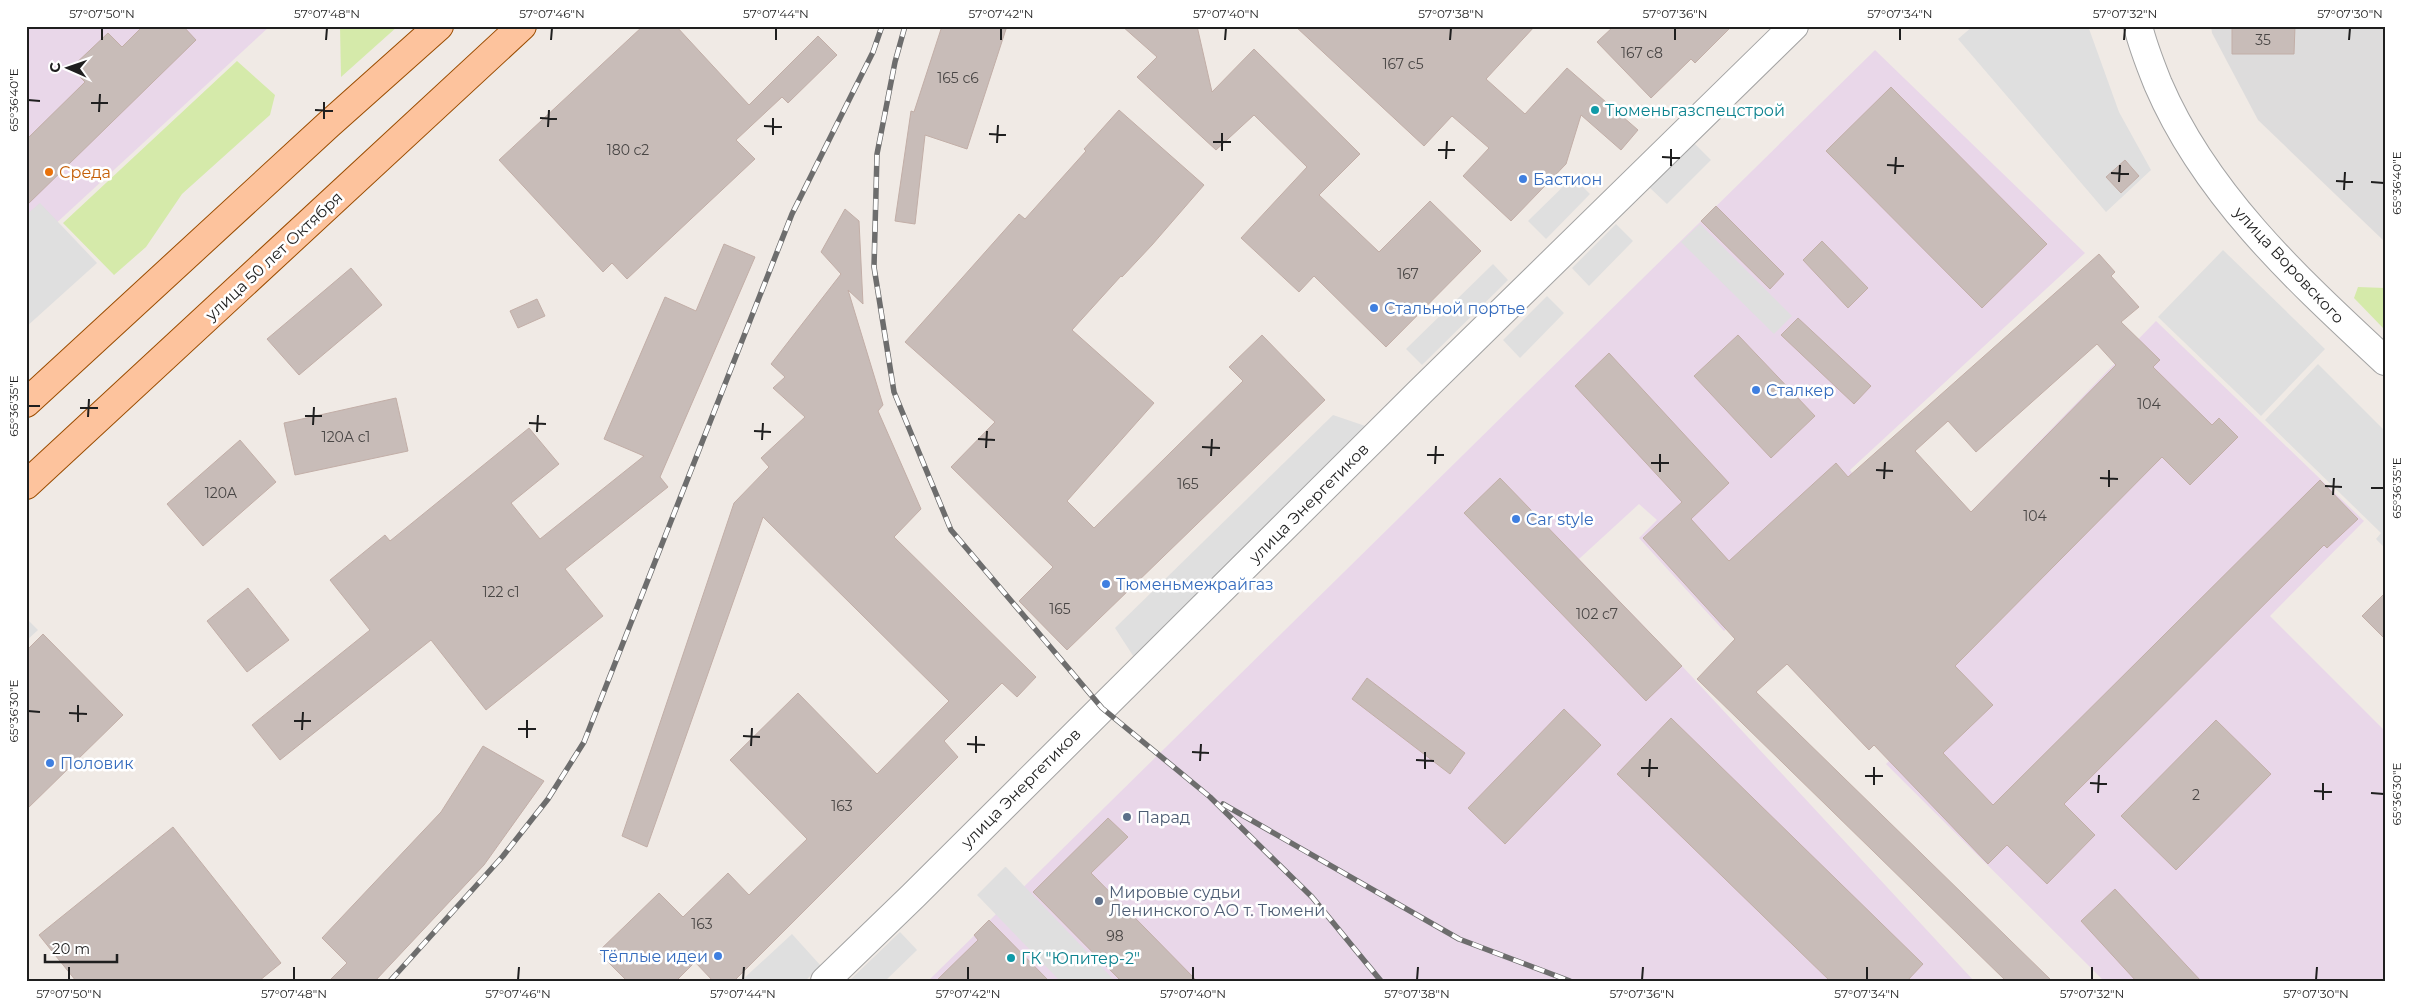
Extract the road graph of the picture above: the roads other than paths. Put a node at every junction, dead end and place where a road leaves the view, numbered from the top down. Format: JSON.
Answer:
{"nodes":[{"id":1,"x":439,"y":26,"type":"edge"},
{"id":2,"x":522,"y":26,"type":"edge"},
{"id":3,"x":1794,"y":26,"type":"edge"},
{"id":4,"x":2138,"y":26,"type":"edge"},
{"id":5,"x":2385,"y":361,"type":"edge"},
{"id":6,"x":26,"y":403,"type":"edge"},
{"id":7,"x":26,"y":486,"type":"edge"},
{"id":8,"x":825,"y":981,"type":"edge"}],
"edges":[{"from":1,"to":6,"type":"main road"},
{"from":2,"to":7,"type":"main road","name":"улица 50 лет Октября"},
{"from":3,"to":8,"type":"street","name":"улица Энергетиков"},
{"from":4,"to":5,"type":"street","name":"улица Воровского"}]}
